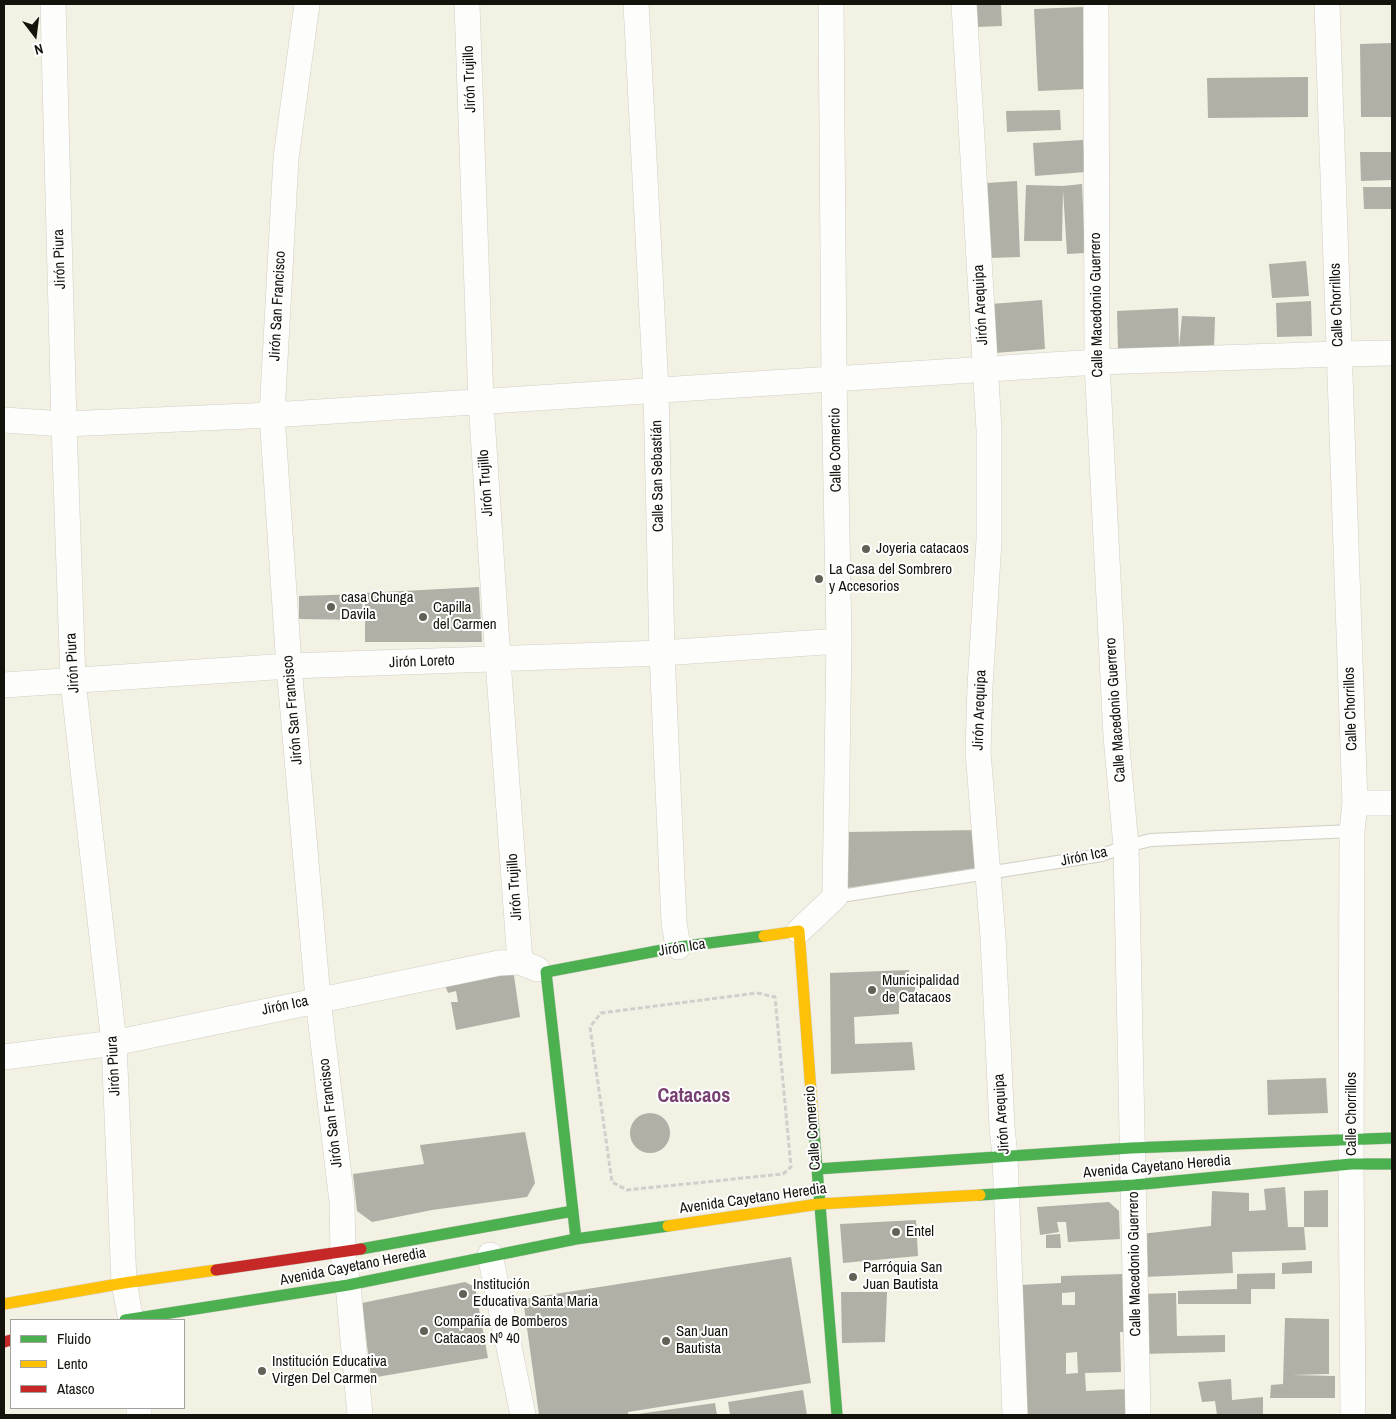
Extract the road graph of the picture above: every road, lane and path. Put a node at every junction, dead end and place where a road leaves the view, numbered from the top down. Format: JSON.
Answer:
{"nodes":[{"id":1,"x":53,"y":4,"type":"edge"},
{"id":2,"x":307,"y":4,"type":"edge"},
{"id":3,"x":468,"y":4,"type":"edge"},
{"id":4,"x":636,"y":4,"type":"edge"},
{"id":5,"x":831,"y":4,"type":"edge"},
{"id":6,"x":964,"y":4,"type":"edge"},
{"id":7,"x":1096,"y":4,"type":"edge"},
{"id":8,"x":1327,"y":4,"type":"edge"},
{"id":9,"x":1392,"y":353,"type":"edge"},
{"id":10,"x":1338,"y":354,"type":"junction"},
{"id":11,"x":1097,"y":362,"type":"junction"},
{"id":12,"x":984,"y":368,"type":"junction"},
{"id":13,"x":834,"y":378,"type":"junction"},
{"id":14,"x":656,"y":390,"type":"junction"},
{"id":15,"x":481,"y":402,"type":"junction"},
{"id":16,"x":272,"y":415,"type":"junction"},
{"id":17,"x":4,"y":420,"type":"edge"},
{"id":18,"x":64,"y":424,"type":"junction"},
{"id":19,"x":839,"y":641,"type":"junction"},
{"id":20,"x":662,"y":653,"type":"junction"},
{"id":21,"x":498,"y":660,"type":"junction"},
{"id":22,"x":289,"y":666,"type":"junction"},
{"id":23,"x":73,"y":681,"type":"junction"},
{"id":24,"x":4,"y":685,"type":"edge"},
{"id":25,"x":1355,"y":803,"type":"junction"},
{"id":26,"x":1392,"y":803,"type":"edge"},
{"id":27,"x":1352,"y":831,"type":"junction"},
{"id":28,"x":1126,"y":846,"type":"junction"},
{"id":29,"x":987,"y":874,"type":"junction"},
{"id":30,"x":835,"y":897,"type":"junction"},
{"id":31,"x":799,"y":931,"type":"junction"},
{"id":32,"x":678,"y":948,"type":"junction"},
{"id":33,"x":520,"y":962,"type":"junction"},
{"id":34,"x":546,"y":972,"type":"junction"},
{"id":35,"x":318,"y":999,"type":"junction"},
{"id":36,"x":601,"y":1013,"type":"joint"},
{"id":37,"x":114,"y":1043,"type":"junction"},
{"id":38,"x":4,"y":1057,"type":"edge"},
{"id":39,"x":1392,"y":1138,"type":"edge"},
{"id":40,"x":1352,"y":1139,"type":"junction"},
{"id":41,"x":1131,"y":1148,"type":"junction"},
{"id":42,"x":1005,"y":1156,"type":"junction"},
{"id":43,"x":1351,"y":1164,"type":"junction"},
{"id":44,"x":1392,"y":1164,"type":"edge"},
{"id":45,"x":816,"y":1169,"type":"junction"},
{"id":46,"x":1134,"y":1185,"type":"junction"},
{"id":47,"x":1006,"y":1194,"type":"junction"},
{"id":48,"x":819,"y":1204,"type":"junction"},
{"id":49,"x":573,"y":1211,"type":"junction"},
{"id":50,"x":576,"y":1238,"type":"junction"},
{"id":51,"x":343,"y":1252,"type":"junction"},
{"id":52,"x":490,"y":1255,"type":"junction"},
{"id":53,"x":124,"y":1283,"type":"junction"},
{"id":54,"x":348,"y":1285,"type":"junction"},
{"id":55,"x":4,"y":1304,"type":"edge"},
{"id":56,"x":129,"y":1319,"type":"edge"},
{"id":57,"x":135,"y":1319,"type":"edge"},
{"id":58,"x":360,"y":1415,"type":"edge"},
{"id":59,"x":522,"y":1415,"type":"edge"},
{"id":60,"x":837,"y":1415,"type":"edge"},
{"id":61,"x":1015,"y":1415,"type":"edge"},
{"id":62,"x":1138,"y":1415,"type":"edge"},
{"id":63,"x":1353,"y":1415,"type":"edge"}],
"edges":[{"from":1,"to":18,"type":"street","name":"Jirón Piura"},
{"from":2,"to":16,"type":"street","name":"Jirón San Francisco"},
{"from":3,"to":15,"type":"street","name":"Jirón Trujillo"},
{"from":4,"to":14,"type":"street","name":"Calle San Sebastián"},
{"from":5,"to":13,"type":"street","name":"Calle Comercio"},
{"from":6,"to":12,"type":"street","name":"Jirón Arequipa"},
{"from":7,"to":11,"type":"street","name":"Calle Macedonio Guerrero"},
{"from":8,"to":10,"type":"street","name":"Calle Chorrillos"},
{"from":9,"to":10,"type":"street"},
{"from":10,"to":11,"type":"street"},
{"from":10,"to":25,"type":"street","name":"Calle Chorrillos"},
{"from":11,"to":12,"type":"street"},
{"from":11,"to":28,"type":"street","name":"Calle Macedonio Guerrero"},
{"from":12,"to":13,"type":"street"},
{"from":12,"to":29,"type":"street","name":"Jirón Arequipa"},
{"from":13,"to":14,"type":"street"},
{"from":13,"to":19,"type":"street","name":"Calle Comercio"},
{"from":14,"to":15,"type":"street"},
{"from":14,"to":20,"type":"street","name":"Calle San Sebastián"},
{"from":15,"to":16,"type":"street"},
{"from":15,"to":21,"type":"street","name":"Jirón Trujillo"},
{"from":16,"to":18,"type":"street"},
{"from":16,"to":22,"type":"street","name":"Jirón San Francisco"},
{"from":17,"to":18,"type":"street"},
{"from":18,"to":23,"type":"street","name":"Jirón Piura"},
{"from":19,"to":20,"type":"street","name":"Jirón Loreto"},
{"from":19,"to":30,"type":"street","name":"Calle Comercio"},
{"from":20,"to":21,"type":"street","name":"Jirón Loreto"},
{"from":20,"to":32,"type":"street","name":"Calle San Sebastián"},
{"from":21,"to":22,"type":"street","name":"Jirón Loreto"},
{"from":21,"to":33,"type":"street","name":"Jirón Trujillo"},
{"from":22,"to":23,"type":"street","name":"Jirón Loreto"},
{"from":22,"to":35,"type":"street","name":"Jirón San Francisco"},
{"from":23,"to":24,"type":"street","name":"Jirón Loreto"},
{"from":23,"to":37,"type":"street","name":"Jirón Piura"},
{"from":25,"to":26,"type":"street"},
{"from":25,"to":27,"type":"street","name":"Calle Chorrillos"},
{"from":27,"to":28,"type":"lane","name":"Jirón Ica"},
{"from":27,"to":40,"type":"street","name":"Calle Chorrillos"},
{"from":28,"to":29,"type":"lane","name":"Jirón Ica"},
{"from":28,"to":41,"type":"street","name":"Calle Macedonio Guerrero"},
{"from":29,"to":30,"type":"lane","name":"Jirón Ica"},
{"from":29,"to":42,"type":"street","name":"Jirón Arequipa"},
{"from":30,"to":31,"type":"street"},
{"from":31,"to":32,"type":"main road","name":"Jirón Ica"},
{"from":31,"to":45,"type":"main road","name":"Calle Comercio"},
{"from":32,"to":34,"type":"main road","name":"Jirón Ica"},
{"from":33,"to":34,"type":"street","name":"Jirón Ica"},
{"from":33,"to":35,"type":"street","name":"Jirón Ica"},
{"from":34,"to":49,"type":"main road"},
{"from":35,"to":37,"type":"street","name":"Jirón Ica"},
{"from":35,"to":51,"type":"street","name":"Jirón San Francisco"},
{"from":36,"to":36,"type":"path"},
{"from":37,"to":38,"type":"street","name":"Jirón Ica"},
{"from":37,"to":53,"type":"street","name":"Jirón Piura"},
{"from":39,"to":40,"type":"main road","name":"Avenida Cayetano Heredia"},
{"from":40,"to":41,"type":"main road","name":"Avenida Cayetano Heredia"},
{"from":40,"to":43,"type":"street","name":"Calle Chorrillos"},
{"from":41,"to":42,"type":"main road","name":"Avenida Cayetano Heredia"},
{"from":41,"to":46,"type":"street","name":"Calle Macedonio Guerrero"},
{"from":42,"to":45,"type":"main road","name":"Avenida Cayetano Heredia"},
{"from":42,"to":47,"type":"street","name":"Jirón Arequipa"},
{"from":43,"to":44,"type":"main road","name":"Avenida Cayetano Heredia"},
{"from":43,"to":46,"type":"main road","name":"Avenida Cayetano Heredia"},
{"from":43,"to":63,"type":"street","name":"Calle Chorrillos"},
{"from":45,"to":48,"type":"main road","name":"Calle Comercio"},
{"from":46,"to":47,"type":"main road","name":"Avenida Cayetano Heredia"},
{"from":46,"to":62,"type":"street","name":"Calle Macedonio Guerrero"},
{"from":47,"to":48,"type":"main road","name":"Avenida Cayetano Heredia"},
{"from":47,"to":61,"type":"street","name":"Jirón Arequipa"},
{"from":48,"to":50,"type":"main road","name":"Avenida Cayetano Heredia"},
{"from":48,"to":60,"type":"main road","name":"Calle Comercio"},
{"from":49,"to":50,"type":"main road"},
{"from":49,"to":51,"type":"main road","name":"Avenida Cayetano Heredia"},
{"from":50,"to":52,"type":"main road","name":"Avenida Cayetano Heredia"},
{"from":51,"to":53,"type":"main road","name":"Avenida Cayetano Heredia"},
{"from":51,"to":54,"type":"street","name":"Jirón San Francisco"},
{"from":52,"to":54,"type":"main road","name":"Avenida Cayetano Heredia"},
{"from":52,"to":59,"type":"street"},
{"from":53,"to":55,"type":"main road","name":"Avenida Cayetano Heredia"},
{"from":53,"to":56,"type":"street","name":"Jirón Piura"},
{"from":54,"to":57,"type":"main road","name":"Avenida Cayetano Heredia"},
{"from":54,"to":58,"type":"street","name":"Jirón San Francisco"}]}
